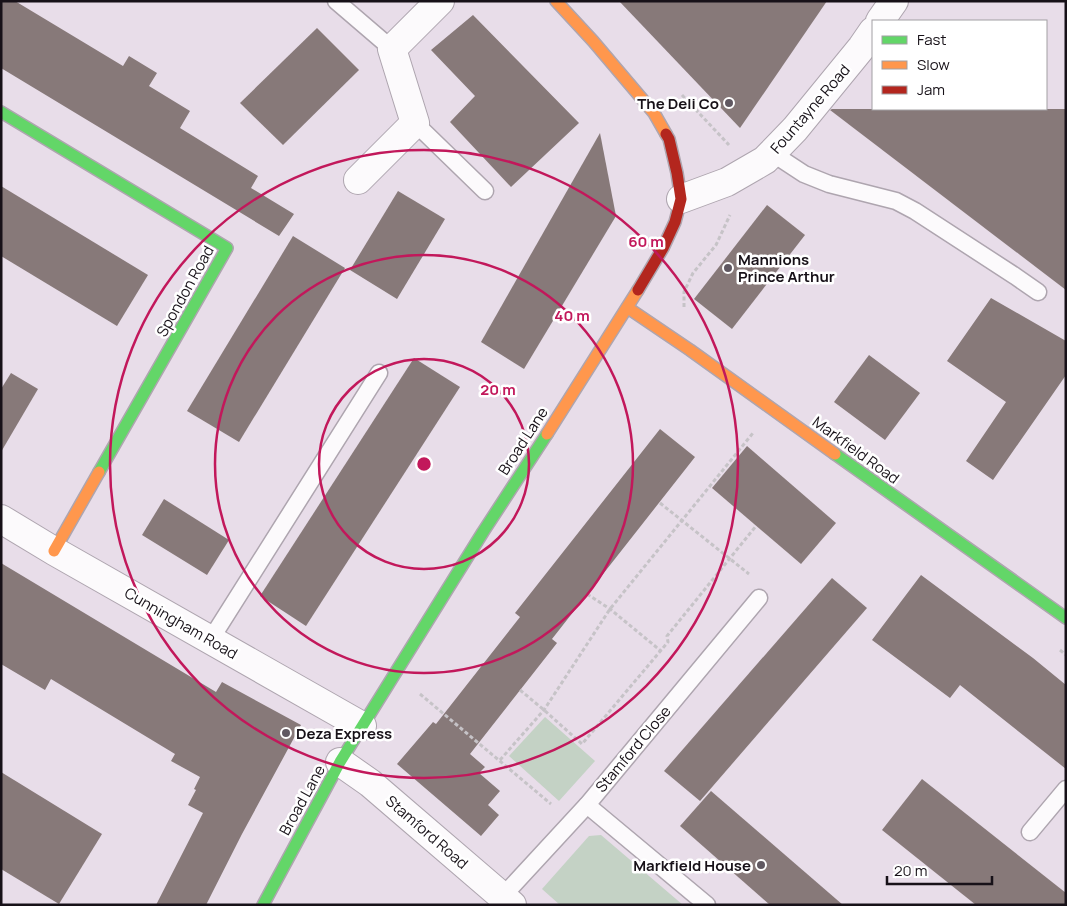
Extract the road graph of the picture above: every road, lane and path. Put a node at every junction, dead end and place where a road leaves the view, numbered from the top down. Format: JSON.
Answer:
{"nodes":[{"id":1,"x":336,"y":1,"type":"edge"},
{"id":2,"x":440,"y":1,"type":"edge"},
{"id":3,"x":556,"y":1,"type":"edge"},
{"id":4,"x":894,"y":1,"type":"edge"},
{"id":5,"x":881,"y":20,"type":"edge"},
{"id":6,"x":872,"y":32,"type":"edge"},
{"id":7,"x":392,"y":49,"type":"junction"},
{"id":8,"x":1,"y":112,"type":"edge"},
{"id":9,"x":415,"y":123,"type":"junction"},
{"id":10,"x":772,"y":154,"type":"junction"},
{"id":11,"x":358,"y":180,"type":"dead end"},
{"id":12,"x":484,"y":191,"type":"dead end"},
{"id":13,"x":681,"y":199,"type":"junction"},
{"id":14,"x":732,"y":212,"type":"dead end"},
{"id":15,"x":1038,"y":292,"type":"dead end"},
{"id":16,"x":628,"y":308,"type":"junction"},
{"id":17,"x":686,"y":315,"type":"dead end"},
{"id":18,"x":379,"y":373,"type":"dead end"},
{"id":19,"x":772,"y":408,"type":"junction"},
{"id":20,"x":660,"y":503,"type":"dead end"},
{"id":21,"x":1,"y":519,"type":"edge"},
{"id":22,"x":682,"y":520,"type":"junction"},
{"id":23,"x":756,"y":526,"type":"dead end"},
{"id":24,"x":54,"y":551,"type":"junction"},
{"id":25,"x":729,"y":558,"type":"junction"},
{"id":26,"x":587,"y":594,"type":"dead end"},
{"id":27,"x":759,"y":598,"type":"joint"},
{"id":28,"x":610,"y":609,"type":"junction"},
{"id":29,"x":1066,"y":618,"type":"edge"},
{"id":30,"x":211,"y":639,"type":"junction"},
{"id":31,"x":661,"y":651,"type":"junction"},
{"id":32,"x":395,"y":672,"type":"junction"},
{"id":33,"x":520,"y":690,"type":"dead end"},
{"id":34,"x":544,"y":710,"type":"junction"},
{"id":35,"x":362,"y":726,"type":"junction"},
{"id":36,"x":500,"y":760,"type":"junction"},
{"id":37,"x":340,"y":762,"type":"junction"},
{"id":38,"x":1066,"y":789,"type":"edge"},
{"id":39,"x":587,"y":805,"type":"junction"},
{"id":40,"x":572,"y":821,"type":"junction"},
{"id":41,"x":1030,"y":832,"type":"dead end"},
{"id":42,"x":508,"y":901,"type":"edge"},
{"id":43,"x":263,"y":905,"type":"edge"},
{"id":44,"x":707,"y":905,"type":"edge"}],
"edges":[{"from":1,"to":7,"type":"lane"},
{"from":2,"to":7,"type":"street"},
{"from":3,"to":13,"type":"street","name":"Broad Lane"},
{"from":4,"to":5,"type":"street"},
{"from":6,"to":10,"type":"street","name":"Fountayne Road"},
{"from":7,"to":9,"type":"street"},
{"from":8,"to":24,"type":"street","name":"Spondon Road"},
{"from":9,"to":11,"type":"street"},
{"from":9,"to":12,"type":"lane"},
{"from":10,"to":13,"type":"street","name":"Fountayne Road"},
{"from":10,"to":15,"type":"lane"},
{"from":13,"to":16,"type":"street","name":"Broad Lane"},
{"from":14,"to":17,"type":"path"},
{"from":16,"to":19,"type":"street","name":"Markfield Road"},
{"from":16,"to":32,"type":"street","name":"Broad Lane"},
{"from":18,"to":30,"type":"lane"},
{"from":19,"to":22,"type":"path"},
{"from":19,"to":29,"type":"street","name":"Markfield Road"},
{"from":20,"to":22,"type":"path"},
{"from":21,"to":24,"type":"street","name":"Cunningham Road"},
{"from":22,"to":25,"type":"path"},
{"from":22,"to":28,"type":"path"},
{"from":23,"to":25,"type":"path"},
{"from":24,"to":30,"type":"street","name":"Cunningham Road"},
{"from":25,"to":27,"type":"path"},
{"from":25,"to":31,"type":"path"},
{"from":26,"to":28,"type":"path"},
{"from":27,"to":39,"type":"lane","name":"Stamford Close"},
{"from":28,"to":31,"type":"path"},
{"from":28,"to":34,"type":"path"},
{"from":30,"to":35,"type":"street","name":"Cunningham Road"},
{"from":31,"to":34,"type":"path"},
{"from":32,"to":35,"type":"street","name":"Broad Lane"},
{"from":32,"to":36,"type":"path"},
{"from":33,"to":34,"type":"path"},
{"from":34,"to":36,"type":"path"},
{"from":35,"to":37,"type":"street","name":"Broad Lane"},
{"from":36,"to":40,"type":"path"},
{"from":37,"to":42,"type":"street","name":"Stamford Road"},
{"from":37,"to":43,"type":"street","name":"Broad Lane"},
{"from":38,"to":41,"type":"lane"},
{"from":39,"to":40,"type":"lane","name":"Stamford Close"},
{"from":39,"to":44,"type":"lane"},
{"from":40,"to":42,"type":"lane","name":"Stamford Close"}]}
